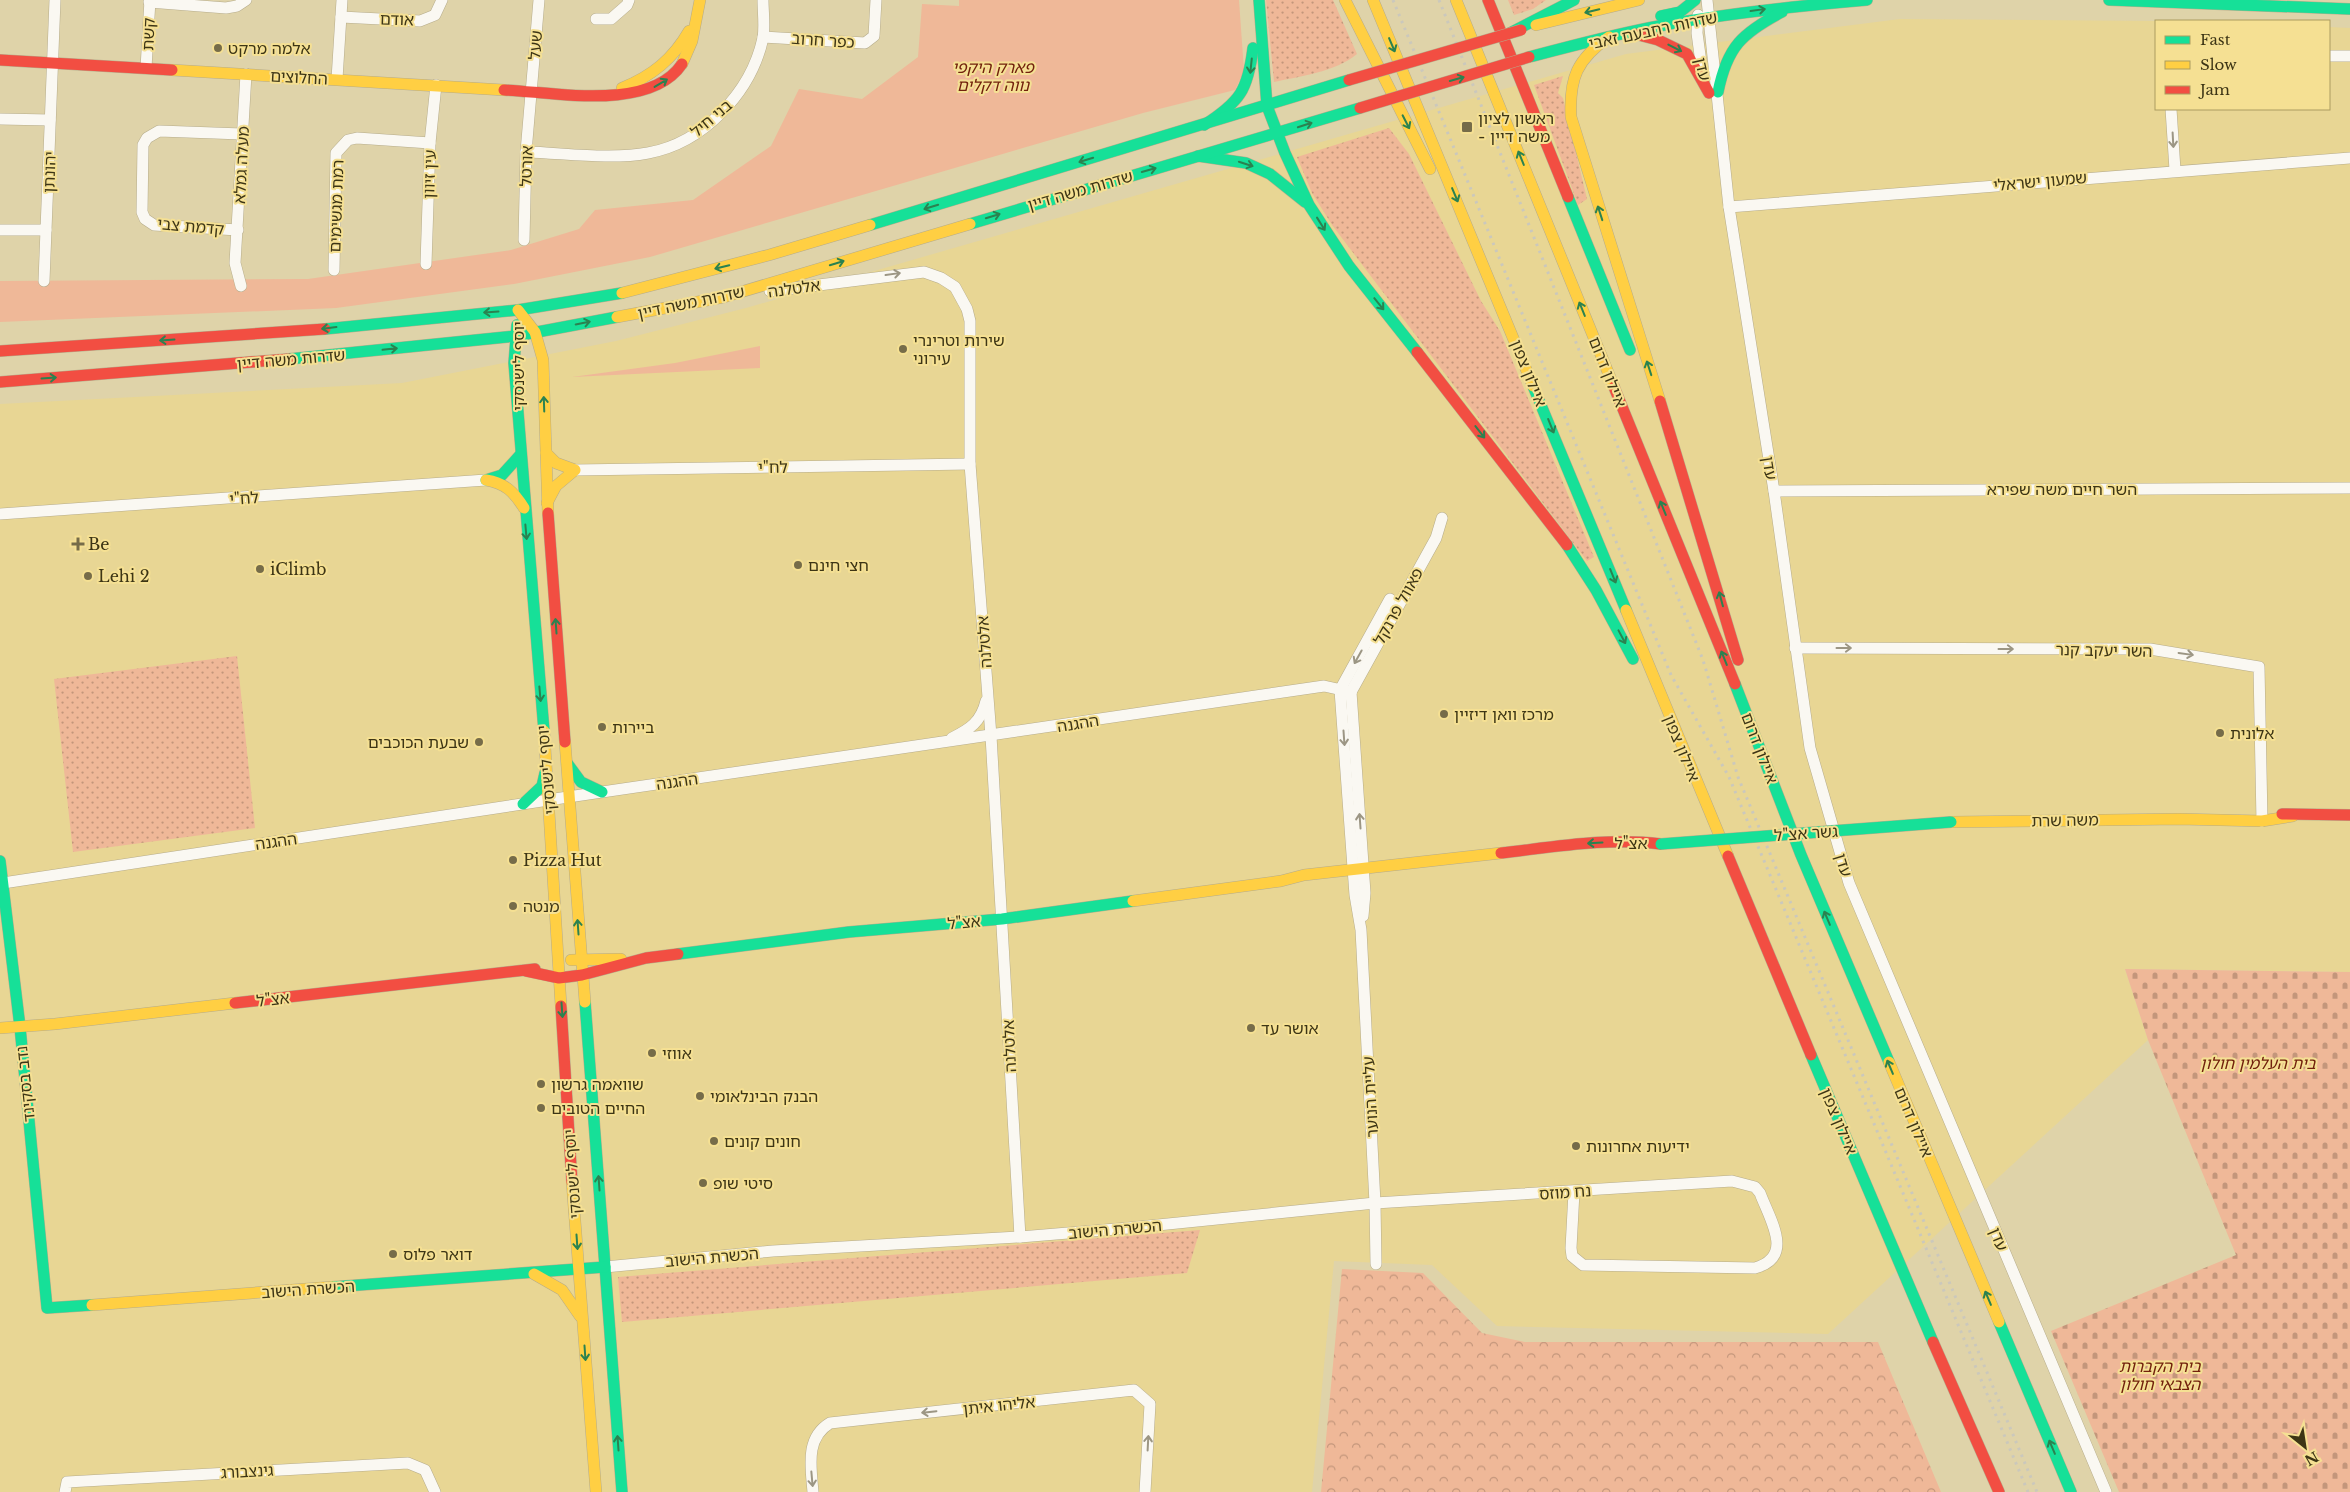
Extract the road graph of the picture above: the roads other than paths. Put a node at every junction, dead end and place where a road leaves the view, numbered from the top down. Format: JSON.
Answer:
{"nodes":[{"id":1,"x":55,"y":0,"type":"edge"},
{"id":2,"x":246,"y":0,"type":"edge"},
{"id":3,"x":342,"y":0,"type":"edge"},
{"id":4,"x":442,"y":0,"type":"edge"},
{"id":5,"x":539,"y":0,"type":"edge"},
{"id":6,"x":629,"y":0,"type":"edge"},
{"id":7,"x":700,"y":0,"type":"edge"},
{"id":8,"x":763,"y":0,"type":"edge"},
{"id":9,"x":876,"y":0,"type":"edge"},
{"id":10,"x":1258,"y":0,"type":"edge"},
{"id":11,"x":1345,"y":0,"type":"edge"},
{"id":12,"x":1373,"y":0,"type":"edge"},
{"id":13,"x":1456,"y":0,"type":"edge"},
{"id":14,"x":1488,"y":0,"type":"edge"},
{"id":15,"x":1498,"y":0,"type":"edge"},
{"id":16,"x":1574,"y":0,"type":"edge"},
{"id":17,"x":1639,"y":0,"type":"edge"},
{"id":18,"x":1695,"y":0,"type":"edge"},
{"id":19,"x":1702,"y":0,"type":"edge"},
{"id":20,"x":1707,"y":0,"type":"edge"},
{"id":21,"x":1867,"y":0,"type":"edge"},
{"id":22,"x":2109,"y":0,"type":"edge"},
{"id":23,"x":2127,"y":0,"type":"edge"},
{"id":24,"x":150,"y":1,"type":"edge"},
{"id":25,"x":1795,"y":5,"type":"junction"},
{"id":26,"x":2350,"y":9,"type":"edge"},
{"id":27,"x":341,"y":17,"type":"junction"},
{"id":28,"x":1709,"y":17,"type":"junction"},
{"id":29,"x":596,"y":19,"type":"dead end"},
{"id":30,"x":1697,"y":20,"type":"junction"},
{"id":31,"x":1517,"y":30,"type":"junction"},
{"id":32,"x":1629,"y":32,"type":"junction"},
{"id":33,"x":763,"y":36,"type":"junction"},
{"id":34,"x":1609,"y":37,"type":"junction"},
{"id":35,"x":2330,"y":56,"type":"edge"},
{"id":36,"x":2350,"y":56,"type":"edge"},
{"id":37,"x":1529,"y":57,"type":"junction"},
{"id":38,"x":0,"y":60,"type":"edge"},
{"id":39,"x":53,"y":62,"type":"junction"},
{"id":40,"x":146,"y":68,"type":"junction"},
{"id":41,"x":246,"y":74,"type":"junction"},
{"id":42,"x":337,"y":79,"type":"junction"},
{"id":43,"x":436,"y":85,"type":"junction"},
{"id":44,"x":530,"y":91,"type":"junction"},
{"id":45,"x":1714,"y":93,"type":"junction"},
{"id":46,"x":1530,"y":99,"type":"junction"},
{"id":47,"x":1267,"y":106,"type":"junction"},
{"id":48,"x":2171,"y":110,"type":"edge"},
{"id":49,"x":0,"y":118,"type":"edge"},
{"id":50,"x":50,"y":120,"type":"junction"},
{"id":51,"x":1204,"y":125,"type":"junction"},
{"id":52,"x":1277,"y":133,"type":"junction"},
{"id":53,"x":242,"y":134,"type":"junction"},
{"id":54,"x":430,"y":143,"type":"junction"},
{"id":55,"x":526,"y":152,"type":"junction"},
{"id":56,"x":1198,"y":156,"type":"junction"},
{"id":57,"x":2350,"y":158,"type":"edge"},
{"id":58,"x":2175,"y":170,"type":"junction"},
{"id":59,"x":1309,"y":205,"type":"junction"},
{"id":60,"x":1729,"y":207,"type":"junction"},
{"id":61,"x":0,"y":230,"type":"edge"},
{"id":62,"x":46,"y":230,"type":"junction"},
{"id":63,"x":238,"y":230,"type":"junction"},
{"id":64,"x":524,"y":240,"type":"dead end"},
{"id":65,"x":426,"y":264,"type":"dead end"},
{"id":66,"x":334,"y":270,"type":"dead end"},
{"id":67,"x":44,"y":281,"type":"dead end"},
{"id":68,"x":241,"y":286,"type":"dead end"},
{"id":69,"x":724,"y":297,"type":"junction"},
{"id":70,"x":518,"y":310,"type":"junction"},
{"id":71,"x":1508,"y":321,"type":"junction"},
{"id":72,"x":535,"y":332,"type":"junction"},
{"id":73,"x":516,"y":336,"type":"junction"},
{"id":74,"x":0,"y":351,"type":"edge"},
{"id":75,"x":0,"y":382,"type":"edge"},
{"id":76,"x":546,"y":453,"type":"junction"},
{"id":77,"x":521,"y":454,"type":"junction"},
{"id":78,"x":970,"y":464,"type":"junction"},
{"id":79,"x":575,"y":470,"type":"junction"},
{"id":80,"x":486,"y":480,"type":"junction"},
{"id":81,"x":2350,"y":488,"type":"edge"},
{"id":82,"x":1774,"y":490,"type":"junction"},
{"id":83,"x":548,"y":502,"type":"junction"},
{"id":84,"x":525,"y":509,"type":"junction"},
{"id":85,"x":0,"y":514,"type":"edge"},
{"id":86,"x":1696,"y":515,"type":"junction"},
{"id":87,"x":1442,"y":518,"type":"dead end"},
{"id":88,"x":1795,"y":648,"type":"junction"},
{"id":89,"x":1345,"y":691,"type":"junction"},
{"id":90,"x":988,"y":692,"type":"junction"},
{"id":91,"x":991,"y":736,"type":"junction"},
{"id":92,"x":942,"y":743,"type":"junction"},
{"id":93,"x":1762,"y":752,"type":"junction"},
{"id":94,"x":566,"y":761,"type":"junction"},
{"id":95,"x":546,"y":768,"type":"junction"},
{"id":96,"x":602,"y":792,"type":"junction"},
{"id":97,"x":568,"y":797,"type":"junction"},
{"id":98,"x":549,"y":800,"type":"junction"},
{"id":99,"x":523,"y":804,"type":"junction"},
{"id":100,"x":2350,"y":815,"type":"edge"},
{"id":101,"x":2262,"y":816,"type":"junction"},
{"id":102,"x":1951,"y":822,"type":"joint"},
{"id":103,"x":1713,"y":823,"type":"junction"},
{"id":104,"x":1661,"y":844,"type":"joint"},
{"id":105,"x":0,"y":861,"type":"edge"},
{"id":106,"x":1359,"y":873,"type":"junction"},
{"id":107,"x":3,"y":884,"type":"junction"},
{"id":108,"x":1002,"y":919,"type":"junction"},
{"id":109,"x":646,"y":958,"type":"junction"},
{"id":110,"x":580,"y":959,"type":"junction"},
{"id":111,"x":558,"y":962,"type":"junction"},
{"id":112,"x":526,"y":971,"type":"junction"},
{"id":113,"x":582,"y":975,"type":"junction"},
{"id":114,"x":560,"y":978,"type":"junction"},
{"id":115,"x":16,"y":1001,"type":"junction"},
{"id":116,"x":0,"y":1027,"type":"edge"},
{"id":117,"x":20,"y":1028,"type":"junction"},
{"id":118,"x":1574,"y":1192,"type":"junction"},
{"id":119,"x":1375,"y":1203,"type":"junction"},
{"id":120,"x":1020,"y":1237,"type":"junction"},
{"id":121,"x":604,"y":1252,"type":"junction"},
{"id":122,"x":1376,"y":1264,"type":"dead end"},
{"id":123,"x":618,"y":1266,"type":"junction"},
{"id":124,"x":605,"y":1267,"type":"junction"},
{"id":125,"x":579,"y":1269,"type":"junction"},
{"id":126,"x":529,"y":1273,"type":"junction"},
{"id":127,"x":48,"y":1308,"type":"joint"},
{"id":128,"x":582,"y":1321,"type":"junction"},
{"id":129,"x":66,"y":1487,"type":"edge"},
{"id":130,"x":435,"y":1492,"type":"edge"},
{"id":131,"x":596,"y":1492,"type":"edge"},
{"id":132,"x":622,"y":1492,"type":"edge"},
{"id":133,"x":813,"y":1492,"type":"edge"},
{"id":134,"x":1145,"y":1492,"type":"edge"},
{"id":135,"x":1999,"y":1492,"type":"edge"},
{"id":136,"x":2071,"y":1492,"type":"edge"},
{"id":137,"x":2106,"y":1492,"type":"edge"}],
"edges":[{"from":1,"to":39,"type":"street"},
{"from":2,"to":24,"type":"street"},
{"from":3,"to":27,"type":"street"},
{"from":4,"to":27,"type":"street","name":"אודם"},
{"from":5,"to":44,"type":"street","name":"שעל"},
{"from":6,"to":29,"type":"street"},
{"from":7,"to":44,"type":"main road","name":"החלוצים"},
{"from":8,"to":33,"type":"street","name":"בני חיל"},
{"from":9,"to":33,"type":"street","name":"כפר חרוב"},
{"from":10,"to":47,"type":"main road"},
{"from":10,"to":51,"type":"main road","one_way":true},
{"from":11,"to":71,"type":"main road","one_way":true},
{"from":12,"to":71,"type":"main road","name":"איילון צפון","one_way":true},
{"from":93,"to":13,"type":"main road","name":"איילון דרום","one_way":true},
{"from":14,"to":46,"type":"main road"},
{"from":15,"to":46,"type":"main road"},
{"from":16,"to":31,"type":"main road"},
{"from":17,"to":31,"type":"main road","name":"שדרות רחבעם זאבי","one_way":true},
{"from":18,"to":37,"type":"main road"},
{"from":19,"to":30,"type":"street","name":"עדן"},
{"from":20,"to":28,"type":"street","name":"עדן"},
{"from":21,"to":25,"type":"main road","name":"שדרות רחבעם זאבי"},
{"from":22,"to":23,"type":"main road"},
{"from":23,"to":26,"type":"main road"},
{"from":24,"to":40,"type":"street","name":"קשת"},
{"from":28,"to":25,"type":"main road","name":"שדרות רחבעם זאבי","one_way":true},
{"from":25,"to":45,"type":"main road"},
{"from":27,"to":42,"type":"street"},
{"from":28,"to":30,"type":"main road","name":"שדרות רחבעם זאבי"},
{"from":28,"to":45,"type":"street","name":"עדן"},
{"from":30,"to":32,"type":"main road","name":"שדרות רחבעם זאבי"},
{"from":30,"to":45,"type":"street","name":"עדן"},
{"from":31,"to":47,"type":"main road","name":"שדרות משה דיין","bridge":true},
{"from":32,"to":34,"type":"main road","name":"שדרות רחבעם זאבי"},
{"from":32,"to":45,"type":"main road","one_way":true},
{"from":33,"to":55,"type":"street","name":"בני חיל"},
{"from":34,"to":37,"type":"main road","name":"שדרות רחבעם זאבי"},
{"from":86,"to":34,"type":"main road","one_way":true},
{"from":35,"to":36,"type":"street"},
{"from":52,"to":37,"type":"main road","name":"שדרות משה דיין","one_way":true,"bridge":true},
{"from":38,"to":39,"type":"main road","name":"החלוצים"},
{"from":39,"to":40,"type":"main road","name":"החלוצים"},
{"from":39,"to":50,"type":"street","name":"יהונתן"},
{"from":40,"to":41,"type":"main road","name":"החלוצים"},
{"from":41,"to":42,"type":"main road","name":"החלוצים"},
{"from":41,"to":53,"type":"street","name":"מעלה גמלא"},
{"from":42,"to":43,"type":"main road","name":"החלוצים"},
{"from":43,"to":44,"type":"main road","name":"החלוצים"},
{"from":43,"to":54,"type":"street","name":"עין זיוון"},
{"from":44,"to":55,"type":"street","name":"אורטל"},
{"from":45,"to":60,"type":"street","name":"עדן"},
{"from":46,"to":86,"type":"main road"},
{"from":47,"to":51,"type":"main road","name":"שדרות משה דיין"},
{"from":47,"to":52,"type":"main road"},
{"from":48,"to":58,"type":"street","one_way":true},
{"from":49,"to":50,"type":"street"},
{"from":50,"to":62,"type":"street","name":"יהונתן"},
{"from":51,"to":70,"type":"main road","name":"שדרות משה דיין","one_way":true},
{"from":52,"to":56,"type":"main road","name":"שדרות משה דיין"},
{"from":52,"to":59,"type":"main road"},
{"from":53,"to":63,"type":"street","name":"מעלה גמלא"},
{"from":53,"to":63,"type":"street","name":"קדמת צבי"},
{"from":54,"to":65,"type":"street","name":"עין זיוון"},
{"from":54,"to":66,"type":"street","name":"רמת מגשימים"},
{"from":55,"to":64,"type":"street","name":"אורטל"},
{"from":56,"to":59,"type":"main road","one_way":true},
{"from":69,"to":56,"type":"main road","name":"שדרות משה דיין","one_way":true},
{"from":57,"to":58,"type":"street","name":"שמעון ישראלי"},
{"from":58,"to":60,"type":"street","name":"שמעון ישראלי"},
{"from":59,"to":103,"type":"main road","one_way":true},
{"from":60,"to":82,"type":"street","name":"עדן"},
{"from":61,"to":62,"type":"street"},
{"from":62,"to":67,"type":"street","name":"יהונתן"},
{"from":63,"to":68,"type":"street","name":"מעלה גמלא"},
{"from":72,"to":69,"type":"main road","name":"שדרות משה דיין","one_way":true},
{"from":69,"to":78,"type":"street","name":"אלטלנה","one_way":true},
{"from":70,"to":72,"type":"main road","name":"יוסף לישנסקי"},
{"from":70,"to":73,"type":"main road","name":"יוסף לישנסקי"},
{"from":70,"to":74,"type":"main road","name":"שדרות משה דיין","one_way":true},
{"from":71,"to":103,"type":"main road","name":"איילון צפון","one_way":true},
{"from":72,"to":73,"type":"main road","name":"שדרות משה דיין"},
{"from":76,"to":72,"type":"main road","name":"יוסף לישנסקי","one_way":true},
{"from":75,"to":73,"type":"main road","name":"שדרות משה דיין","one_way":true},
{"from":73,"to":77,"type":"main road","name":"יוסף לישנסקי"},
{"from":76,"to":79,"type":"main road"},
{"from":76,"to":83,"type":"main road","name":"יוסף לישנסקי"},
{"from":77,"to":80,"type":"main road"},
{"from":77,"to":84,"type":"main road","name":"יוסף לישנסקי"},
{"from":78,"to":79,"type":"street","name":"לח\"י"},
{"from":78,"to":90,"type":"street","name":"אלטלנה"},
{"from":79,"to":83,"type":"main road"},
{"from":80,"to":84,"type":"main road"},
{"from":80,"to":85,"type":"street","name":"לח\"י"},
{"from":81,"to":82,"type":"street","name":"השר חיים משה שפירא"},
{"from":82,"to":88,"type":"street","name":"עדן"},
{"from":94,"to":83,"type":"main road","name":"יוסף לישנסקי","one_way":true},
{"from":84,"to":95,"type":"main road","name":"יוסף לישנסקי","one_way":true},
{"from":93,"to":86,"type":"main road","one_way":true},
{"from":87,"to":89,"type":"street","name":"פאוול פרנקל"},
{"from":88,"to":101,"type":"street","name":"השר יעקב קנר","one_way":true},
{"from":88,"to":137,"type":"street","name":"עדן"},
{"from":89,"to":91,"type":"street","name":"ההגנה"},
{"from":89,"to":106,"type":"street","name":"עליית הנוער"},
{"from":90,"to":91,"type":"street","name":"אלטלנה"},
{"from":90,"to":92,"type":"street"},
{"from":91,"to":92,"type":"street","name":"ההגנה"},
{"from":91,"to":108,"type":"street","name":"אלטלנה"},
{"from":92,"to":96,"type":"street","name":"ההגנה"},
{"from":136,"to":93,"type":"main road","name":"איילון דרום","one_way":true},
{"from":94,"to":96,"type":"main road"},
{"from":94,"to":97,"type":"main road","name":"יוסף לישנסקי"},
{"from":95,"to":98,"type":"main road","name":"יוסף לישנסקי"},
{"from":95,"to":99,"type":"main road"},
{"from":96,"to":97,"type":"street","name":"ההגנה"},
{"from":97,"to":98,"type":"street","name":"ההגנה"},
{"from":110,"to":97,"type":"main road","name":"יוסף לישנסקי","one_way":true},
{"from":98,"to":99,"type":"street","name":"ההגנה"},
{"from":98,"to":111,"type":"main road","name":"יוסף לישנסקי"},
{"from":99,"to":107,"type":"street","name":"ההגנה"},
{"from":100,"to":101,"type":"main road","name":"משה שרת"},
{"from":101,"to":102,"type":"main road","name":"משה שרת"},
{"from":102,"to":104,"type":"main road","name":"גשר אצ\"ל","bridge":true},
{"from":103,"to":135,"type":"main road","name":"איילון צפון"},
{"from":104,"to":106,"type":"main road","name":"אצ\"ל"},
{"from":105,"to":107,"type":"main road","name":"נדב בסקינד"},
{"from":106,"to":108,"type":"main road","name":"אצ\"ל"},
{"from":106,"to":119,"type":"street","name":"עליית הנוער"},
{"from":107,"to":115,"type":"main road","name":"נדב בסקינד"},
{"from":108,"to":109,"type":"main road","name":"אצ\"ל"},
{"from":108,"to":120,"type":"street","name":"אלטלנה"},
{"from":109,"to":110,"type":"main road","name":"אצ\"ל"},
{"from":109,"to":113,"type":"main road","name":"אצ\"ל"},
{"from":110,"to":111,"type":"main road","name":"אצ\"ל"},
{"from":110,"to":113,"type":"main road","name":"יוסף לישנסקי"},
{"from":111,"to":112,"type":"main road","name":"אצ\"ל"},
{"from":111,"to":114,"type":"main road","name":"יוסף לישנסקי"},
{"from":112,"to":114,"type":"main road","name":"אצ\"ל"},
{"from":112,"to":117,"type":"main road","name":"אצ\"ל"},
{"from":113,"to":114,"type":"main road","name":"אצ\"ל"},
{"from":121,"to":113,"type":"main road","name":"יוסף לישנסקי","one_way":true},
{"from":114,"to":125,"type":"main road","name":"יוסף לישנסקי","one_way":true},
{"from":115,"to":116,"type":"main road"},
{"from":115,"to":117,"type":"main road","name":"נדב בסקינד"},
{"from":116,"to":117,"type":"main road","name":"אצ\"ל"},
{"from":117,"to":127,"type":"main road","name":"נדב בסקינד"},
{"from":118,"to":118,"type":"street","name":"נח מוזס"},
{"from":118,"to":119,"type":"street","name":"נח מוזס"},
{"from":119,"to":120,"type":"street","name":"הכשרת הישוב"},
{"from":119,"to":122,"type":"street","name":"עליית הנוער"},
{"from":120,"to":123,"type":"street","name":"הכשרת הישוב"},
{"from":121,"to":123,"type":"main road"},
{"from":121,"to":124,"type":"main road","name":"יוסף לישנסקי"},
{"from":123,"to":124,"type":"street","name":"הכשרת הישוב"},
{"from":124,"to":125,"type":"main road","name":"הכשרת הישוב"},
{"from":132,"to":124,"type":"main road","name":"יוסף לישנסקי","one_way":true},
{"from":125,"to":126,"type":"main road","name":"הכשרת הישוב"},
{"from":125,"to":128,"type":"main road","name":"יוסף לישנסקי"},
{"from":126,"to":127,"type":"main road","name":"הכשרת הישוב"},
{"from":126,"to":128,"type":"main road"},
{"from":128,"to":131,"type":"main road","name":"יוסף לישנסקי","one_way":true},
{"from":129,"to":130,"type":"street","name":"גינצבורג"},
{"from":134,"to":133,"type":"street","name":"אליהו איתן","one_way":true}]}
